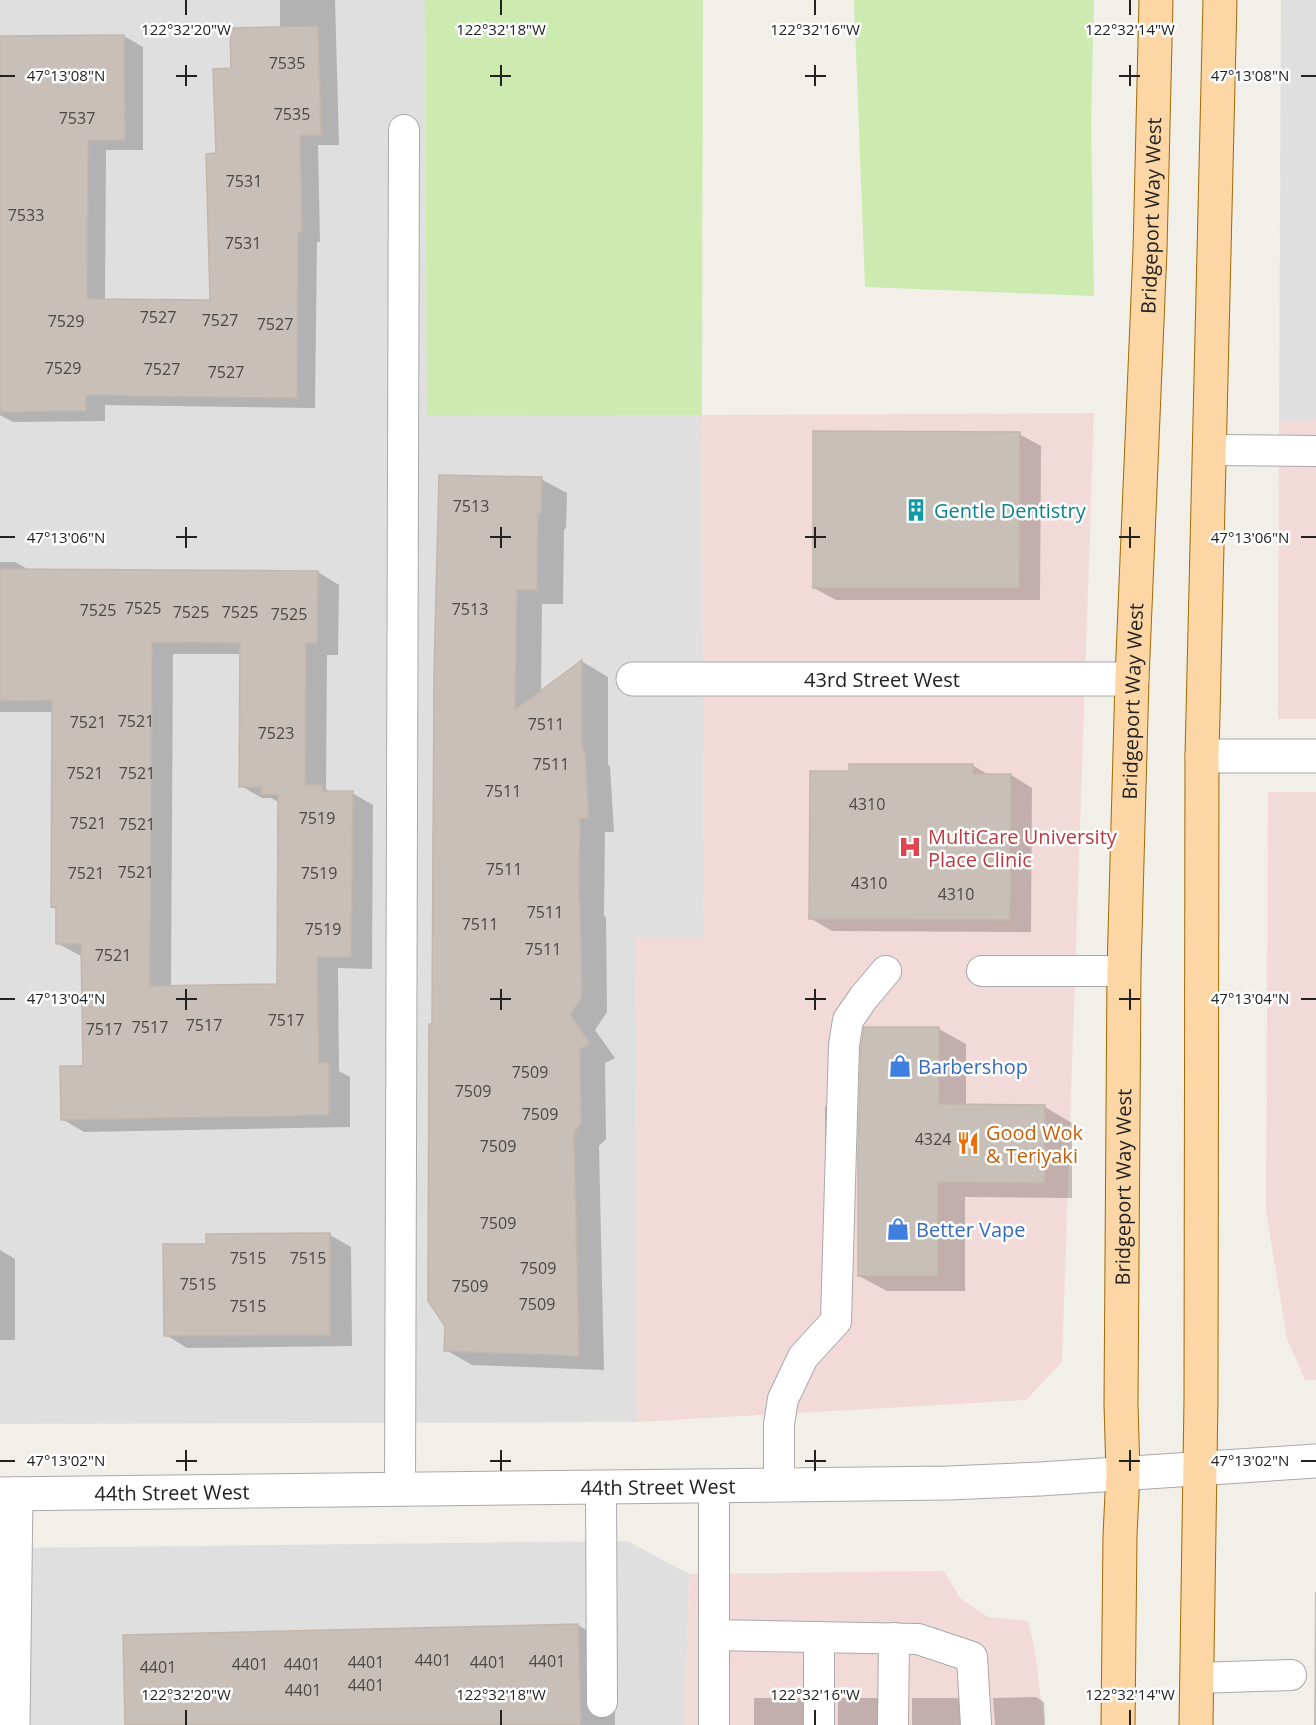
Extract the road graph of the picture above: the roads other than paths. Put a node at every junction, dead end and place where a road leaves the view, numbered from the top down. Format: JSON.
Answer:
{"nodes":[{"id":1,"x":1156,"y":0,"type":"edge"},
{"id":2,"x":1220,"y":0,"type":"edge"},
{"id":3,"x":404,"y":130,"type":"dead end"},
{"id":4,"x":1210,"y":450,"type":"junction"},
{"id":5,"x":1316,"y":451,"type":"edge"},
{"id":6,"x":633,"y":679,"type":"dead end"},
{"id":7,"x":1132,"y":679,"type":"junction"},
{"id":8,"x":1202,"y":756,"type":"junction"},
{"id":9,"x":1316,"y":756,"type":"edge"},
{"id":10,"x":886,"y":971,"type":"dead end"},
{"id":11,"x":982,"y":971,"type":"dead end"},
{"id":12,"x":1124,"y":971,"type":"junction"},
{"id":13,"x":1316,"y":1461,"type":"edge"},
{"id":14,"x":1200,"y":1468,"type":"junction"},
{"id":15,"x":1123,"y":1473,"type":"junction"},
{"id":16,"x":780,"y":1484,"type":"junction"},
{"id":17,"x":714,"y":1485,"type":"junction"},
{"id":18,"x":601,"y":1487,"type":"junction"},
{"id":19,"x":400,"y":1489,"type":"junction"},
{"id":20,"x":8,"y":1494,"type":"edge"},
{"id":21,"x":714,"y":1635,"type":"junction"},
{"id":22,"x":819,"y":1637,"type":"junction"},
{"id":23,"x":894,"y":1638,"type":"junction"},
{"id":24,"x":1291,"y":1675,"type":"dead end"},
{"id":25,"x":1197,"y":1678,"type":"junction"},
{"id":26,"x":602,"y":1702,"type":"dead end"},
{"id":27,"x":13,"y":1725,"type":"edge"},
{"id":28,"x":714,"y":1725,"type":"edge"},
{"id":29,"x":819,"y":1725,"type":"edge"},
{"id":30,"x":893,"y":1725,"type":"edge"},
{"id":31,"x":976,"y":1725,"type":"edge"},
{"id":32,"x":1118,"y":1725,"type":"edge"},
{"id":33,"x":1196,"y":1725,"type":"edge"}],
"edges":[{"from":1,"to":7,"type":"main road","name":"Bridgeport Way West"},
{"from":2,"to":4,"type":"main road"},
{"from":3,"to":19,"type":"lane"},
{"from":4,"to":5,"type":"lane"},
{"from":4,"to":8,"type":"main road"},
{"from":6,"to":7,"type":"street","name":"43rd Street West"},
{"from":7,"to":12,"type":"main road","name":"Bridgeport Way West"},
{"from":8,"to":9,"type":"street"},
{"from":8,"to":14,"type":"main road"},
{"from":10,"to":16,"type":"lane"},
{"from":11,"to":12,"type":"lane"},
{"from":12,"to":15,"type":"main road","name":"Bridgeport Way West"},
{"from":13,"to":14,"type":"street","name":"44th Street West"},
{"from":14,"to":15,"type":"street","name":"44th Street West"},
{"from":14,"to":25,"type":"main road"},
{"from":15,"to":16,"type":"street","name":"44th Street West"},
{"from":15,"to":32,"type":"main road","name":"Bridgeport Way West"},
{"from":16,"to":17,"type":"street","name":"44th Street West"},
{"from":17,"to":18,"type":"street","name":"44th Street West"},
{"from":17,"to":21,"type":"lane"},
{"from":18,"to":19,"type":"street","name":"44th Street West"},
{"from":18,"to":26,"type":"lane"},
{"from":19,"to":20,"type":"street","name":"44th Street West"},
{"from":20,"to":27,"type":"street"},
{"from":21,"to":22,"type":"lane"},
{"from":21,"to":28,"type":"lane"},
{"from":22,"to":23,"type":"lane"},
{"from":22,"to":29,"type":"lane"},
{"from":23,"to":30,"type":"lane"},
{"from":23,"to":31,"type":"lane"},
{"from":24,"to":25,"type":"lane"},
{"from":25,"to":33,"type":"main road"}]}
